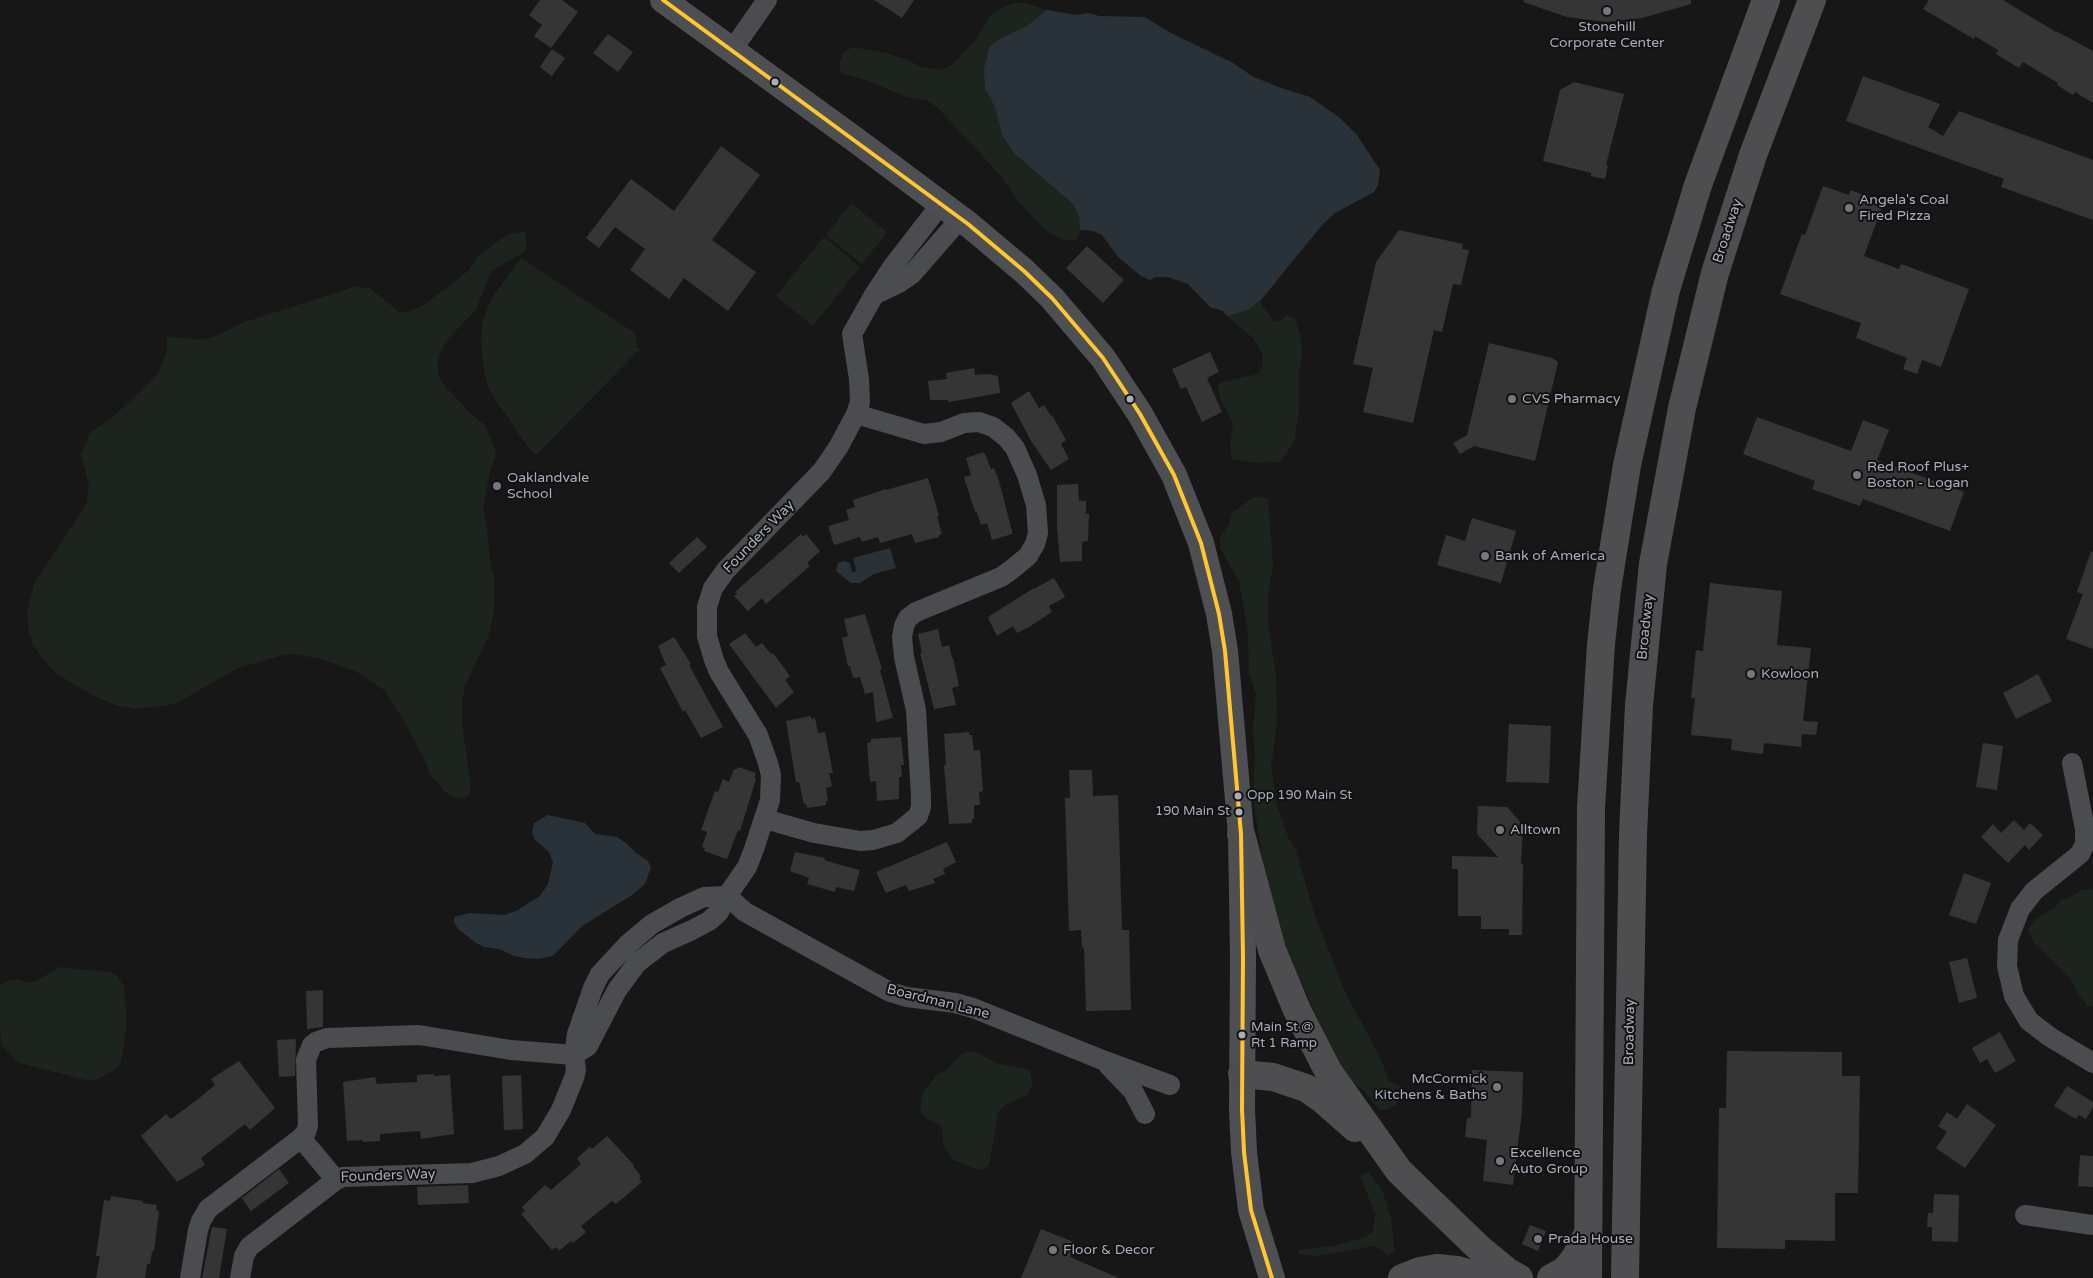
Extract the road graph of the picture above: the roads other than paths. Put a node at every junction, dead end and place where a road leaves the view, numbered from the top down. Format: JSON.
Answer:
{"nodes":[{"id":1,"x":663,"y":0,"type":"edge"},
{"id":2,"x":767,"y":0,"type":"edge"},
{"id":3,"x":1766,"y":0,"type":"edge"},
{"id":4,"x":1812,"y":0,"type":"edge"},
{"id":5,"x":732,"y":50,"type":"junction"},
{"id":6,"x":950,"y":211,"type":"junction"},
{"id":7,"x":856,"y":414,"type":"junction"},
{"id":8,"x":2072,"y":763,"type":"dead end"},
{"id":9,"x":765,"y":819,"type":"junction"},
{"id":10,"x":1241,"y":834,"type":"junction"},
{"id":11,"x":727,"y":896,"type":"junction"},
{"id":12,"x":574,"y":1055,"type":"junction"},
{"id":13,"x":1105,"y":1061,"type":"junction"},
{"id":14,"x":2093,"y":1063,"type":"edge"},
{"id":15,"x":1242,"y":1074,"type":"junction"},
{"id":16,"x":1170,"y":1085,"type":"dead end"},
{"id":17,"x":1145,"y":1114,"type":"dead end"},
{"id":18,"x":301,"y":1138,"type":"junction"},
{"id":19,"x":1399,"y":1171,"type":"junction"},
{"id":20,"x":336,"y":1180,"type":"junction"},
{"id":21,"x":2025,"y":1215,"type":"dead end"},
{"id":22,"x":2093,"y":1225,"type":"edge"},
{"id":23,"x":1588,"y":1234,"type":"junction"},
{"id":24,"x":190,"y":1278,"type":"edge"},
{"id":25,"x":240,"y":1278,"type":"edge"},
{"id":26,"x":1272,"y":1278,"type":"edge"},
{"id":27,"x":1402,"y":1278,"type":"edge"},
{"id":28,"x":1484,"y":1278,"type":"edge"},
{"id":29,"x":1519,"y":1278,"type":"edge"},
{"id":30,"x":1551,"y":1278,"type":"edge"},
{"id":31,"x":1588,"y":1278,"type":"edge"},
{"id":32,"x":1625,"y":1278,"type":"edge"}],
"edges":[{"from":1,"to":5,"type":"main road"},
{"from":2,"to":5,"type":"street"},
{"from":3,"to":23,"type":"highway"},
{"from":4,"to":32,"type":"highway","name":"Broadway"},
{"from":5,"to":6,"type":"main road"},
{"from":6,"to":7,"type":"street","name":"Founders Way"},
{"from":6,"to":10,"type":"main road"},
{"from":7,"to":9,"type":"street","name":"Founders Way"},
{"from":7,"to":9,"type":"street"},
{"from":8,"to":14,"type":"street"},
{"from":9,"to":11,"type":"street","name":"Founders Way"},
{"from":10,"to":15,"type":"main road"},
{"from":10,"to":19,"type":"highway"},
{"from":11,"to":12,"type":"street","name":"Founders Way"},
{"from":11,"to":13,"type":"street","name":"Boardman Lane"},
{"from":12,"to":18,"type":"street"},
{"from":12,"to":20,"type":"street","name":"Founders Way"},
{"from":13,"to":16,"type":"street","name":"Boardman Lane"},
{"from":13,"to":17,"type":"street","name":"Boardman Lane"},
{"from":15,"to":19,"type":"highway"},
{"from":15,"to":26,"type":"main road"},
{"from":18,"to":20,"type":"street","name":"Founders Way"},
{"from":18,"to":24,"type":"street"},
{"from":19,"to":29,"type":"highway"},
{"from":20,"to":25,"type":"street"},
{"from":21,"to":22,"type":"street"},
{"from":23,"to":30,"type":"highway"},
{"from":23,"to":31,"type":"highway"},
{"from":27,"to":28,"type":"highway"}]}
